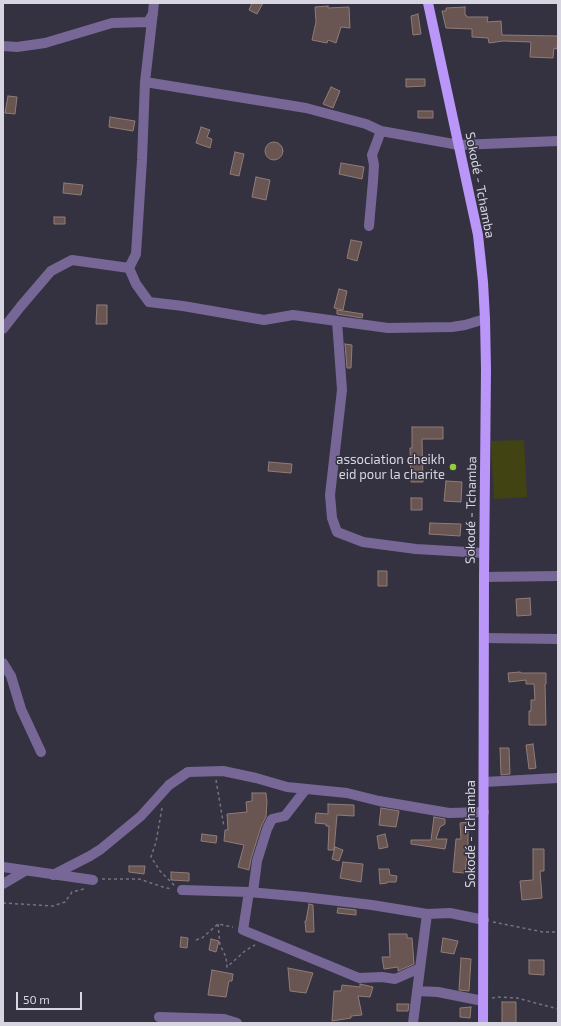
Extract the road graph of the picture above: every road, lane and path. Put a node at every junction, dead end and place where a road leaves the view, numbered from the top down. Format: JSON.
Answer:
{"nodes":[{"id":1,"x":154,"y":3,"type":"edge"},
{"id":2,"x":428,"y":3,"type":"edge"},
{"id":3,"x":153,"y":14,"type":"junction"},
{"id":4,"x":3,"y":46,"type":"edge"},
{"id":5,"x":145,"y":82,"type":"junction"},
{"id":6,"x":381,"y":131,"type":"junction"},
{"id":7,"x":558,"y":141,"type":"edge"},
{"id":8,"x":459,"y":145,"type":"junction"},
{"id":9,"x":369,"y":226,"type":"dead end"},
{"id":10,"x":129,"y":268,"type":"junction"},
{"id":11,"x":485,"y":319,"type":"junction"},
{"id":12,"x":337,"y":321,"type":"junction"},
{"id":13,"x":3,"y":329,"type":"edge"},
{"id":14,"x":484,"y":553,"type":"junction"},
{"id":15,"x":558,"y":576,"type":"edge"},
{"id":16,"x":484,"y":577,"type":"junction"},
{"id":17,"x":484,"y":638,"type":"junction"},
{"id":18,"x":558,"y":639,"type":"edge"},
{"id":19,"x":3,"y":663,"type":"edge"},
{"id":20,"x":41,"y":752,"type":"dead end"},
{"id":21,"x":215,"y":772,"type":"junction"},
{"id":22,"x":558,"y":778,"type":"edge"},
{"id":23,"x":484,"y":782,"type":"junction"},
{"id":24,"x":306,"y":789,"type":"junction"},
{"id":25,"x":162,"y":806,"type":"dead end"},
{"id":26,"x":484,"y":812,"type":"junction"},
{"id":27,"x":224,"y":827,"type":"dead end"},
{"id":28,"x":3,"y":866,"type":"edge"},
{"id":29,"x":25,"y":870,"type":"junction"},
{"id":30,"x":53,"y":875,"type":"junction"},
{"id":31,"x":93,"y":880,"type":"junction"},
{"id":32,"x":3,"y":884,"type":"edge"},
{"id":33,"x":182,"y":890,"type":"junction"},
{"id":34,"x":251,"y":892,"type":"junction"},
{"id":35,"x":3,"y":903,"type":"edge"},
{"id":36,"x":427,"y":914,"type":"junction"},
{"id":37,"x":484,"y":920,"type":"junction"},
{"id":38,"x":218,"y":924,"type":"junction"},
{"id":39,"x":243,"y":930,"type":"junction"},
{"id":40,"x":558,"y":932,"type":"edge"},
{"id":41,"x":263,"y":938,"type":"junction"},
{"id":42,"x":196,"y":940,"type":"dead end"},
{"id":43,"x":420,"y":968,"type":"junction"},
{"id":44,"x":417,"y":991,"type":"junction"},
{"id":45,"x":483,"y":1000,"type":"junction"},
{"id":46,"x":558,"y":1009,"type":"edge"},
{"id":47,"x":159,"y":1017,"type":"dead end"},
{"id":48,"x":238,"y":1023,"type":"edge"},
{"id":49,"x":413,"y":1023,"type":"edge"},
{"id":50,"x":483,"y":1023,"type":"edge"}],
"edges":[{"from":1,"to":3,"type":"street"},
{"from":2,"to":8,"type":"main road","name":"Sokodé - Tchamba"},
{"from":3,"to":4,"type":"street"},
{"from":3,"to":5,"type":"street"},
{"from":5,"to":6,"type":"street"},
{"from":5,"to":10,"type":"street"},
{"from":6,"to":8,"type":"street"},
{"from":6,"to":9,"type":"street"},
{"from":7,"to":8,"type":"street"},
{"from":8,"to":11,"type":"main road","name":"Sokodé - Tchamba"},
{"from":10,"to":12,"type":"street"},
{"from":10,"to":13,"type":"street"},
{"from":11,"to":12,"type":"street"},
{"from":11,"to":14,"type":"main road","name":"Sokodé - Tchamba"},
{"from":12,"to":14,"type":"street"},
{"from":14,"to":16,"type":"main road","name":"Sokodé - Tchamba"},
{"from":15,"to":16,"type":"street"},
{"from":16,"to":17,"type":"main road","name":"Sokodé - Tchamba"},
{"from":17,"to":18,"type":"street"},
{"from":17,"to":23,"type":"main road","name":"Sokodé - Tchamba"},
{"from":19,"to":20,"type":"street"},
{"from":21,"to":24,"type":"street"},
{"from":21,"to":27,"type":"path"},
{"from":21,"to":30,"type":"street"},
{"from":22,"to":23,"type":"street"},
{"from":23,"to":26,"type":"main road","name":"Sokodé - Tchamba"},
{"from":24,"to":26,"type":"street"},
{"from":24,"to":34,"type":"street"},
{"from":25,"to":33,"type":"path"},
{"from":26,"to":37,"type":"main road","name":"Sokodé - Tchamba"},
{"from":28,"to":29,"type":"street"},
{"from":29,"to":30,"type":"street"},
{"from":29,"to":32,"type":"street"},
{"from":30,"to":31,"type":"street"},
{"from":31,"to":33,"type":"path"},
{"from":31,"to":35,"type":"path"},
{"from":33,"to":34,"type":"street"},
{"from":34,"to":36,"type":"street"},
{"from":34,"to":39,"type":"street"},
{"from":36,"to":37,"type":"street"},
{"from":36,"to":43,"type":"street"},
{"from":37,"to":40,"type":"path"},
{"from":37,"to":45,"type":"main road","name":"Sokodé - Tchamba"},
{"from":38,"to":39,"type":"path"},
{"from":38,"to":41,"type":"path"},
{"from":38,"to":42,"type":"path"},
{"from":39,"to":41,"type":"street"},
{"from":41,"to":43,"type":"street"},
{"from":43,"to":44,"type":"street"},
{"from":44,"to":45,"type":"street"},
{"from":44,"to":49,"type":"street"},
{"from":45,"to":46,"type":"path"},
{"from":45,"to":50,"type":"main road","name":"Sokodé - Tchamba"},
{"from":47,"to":48,"type":"street"}]}
